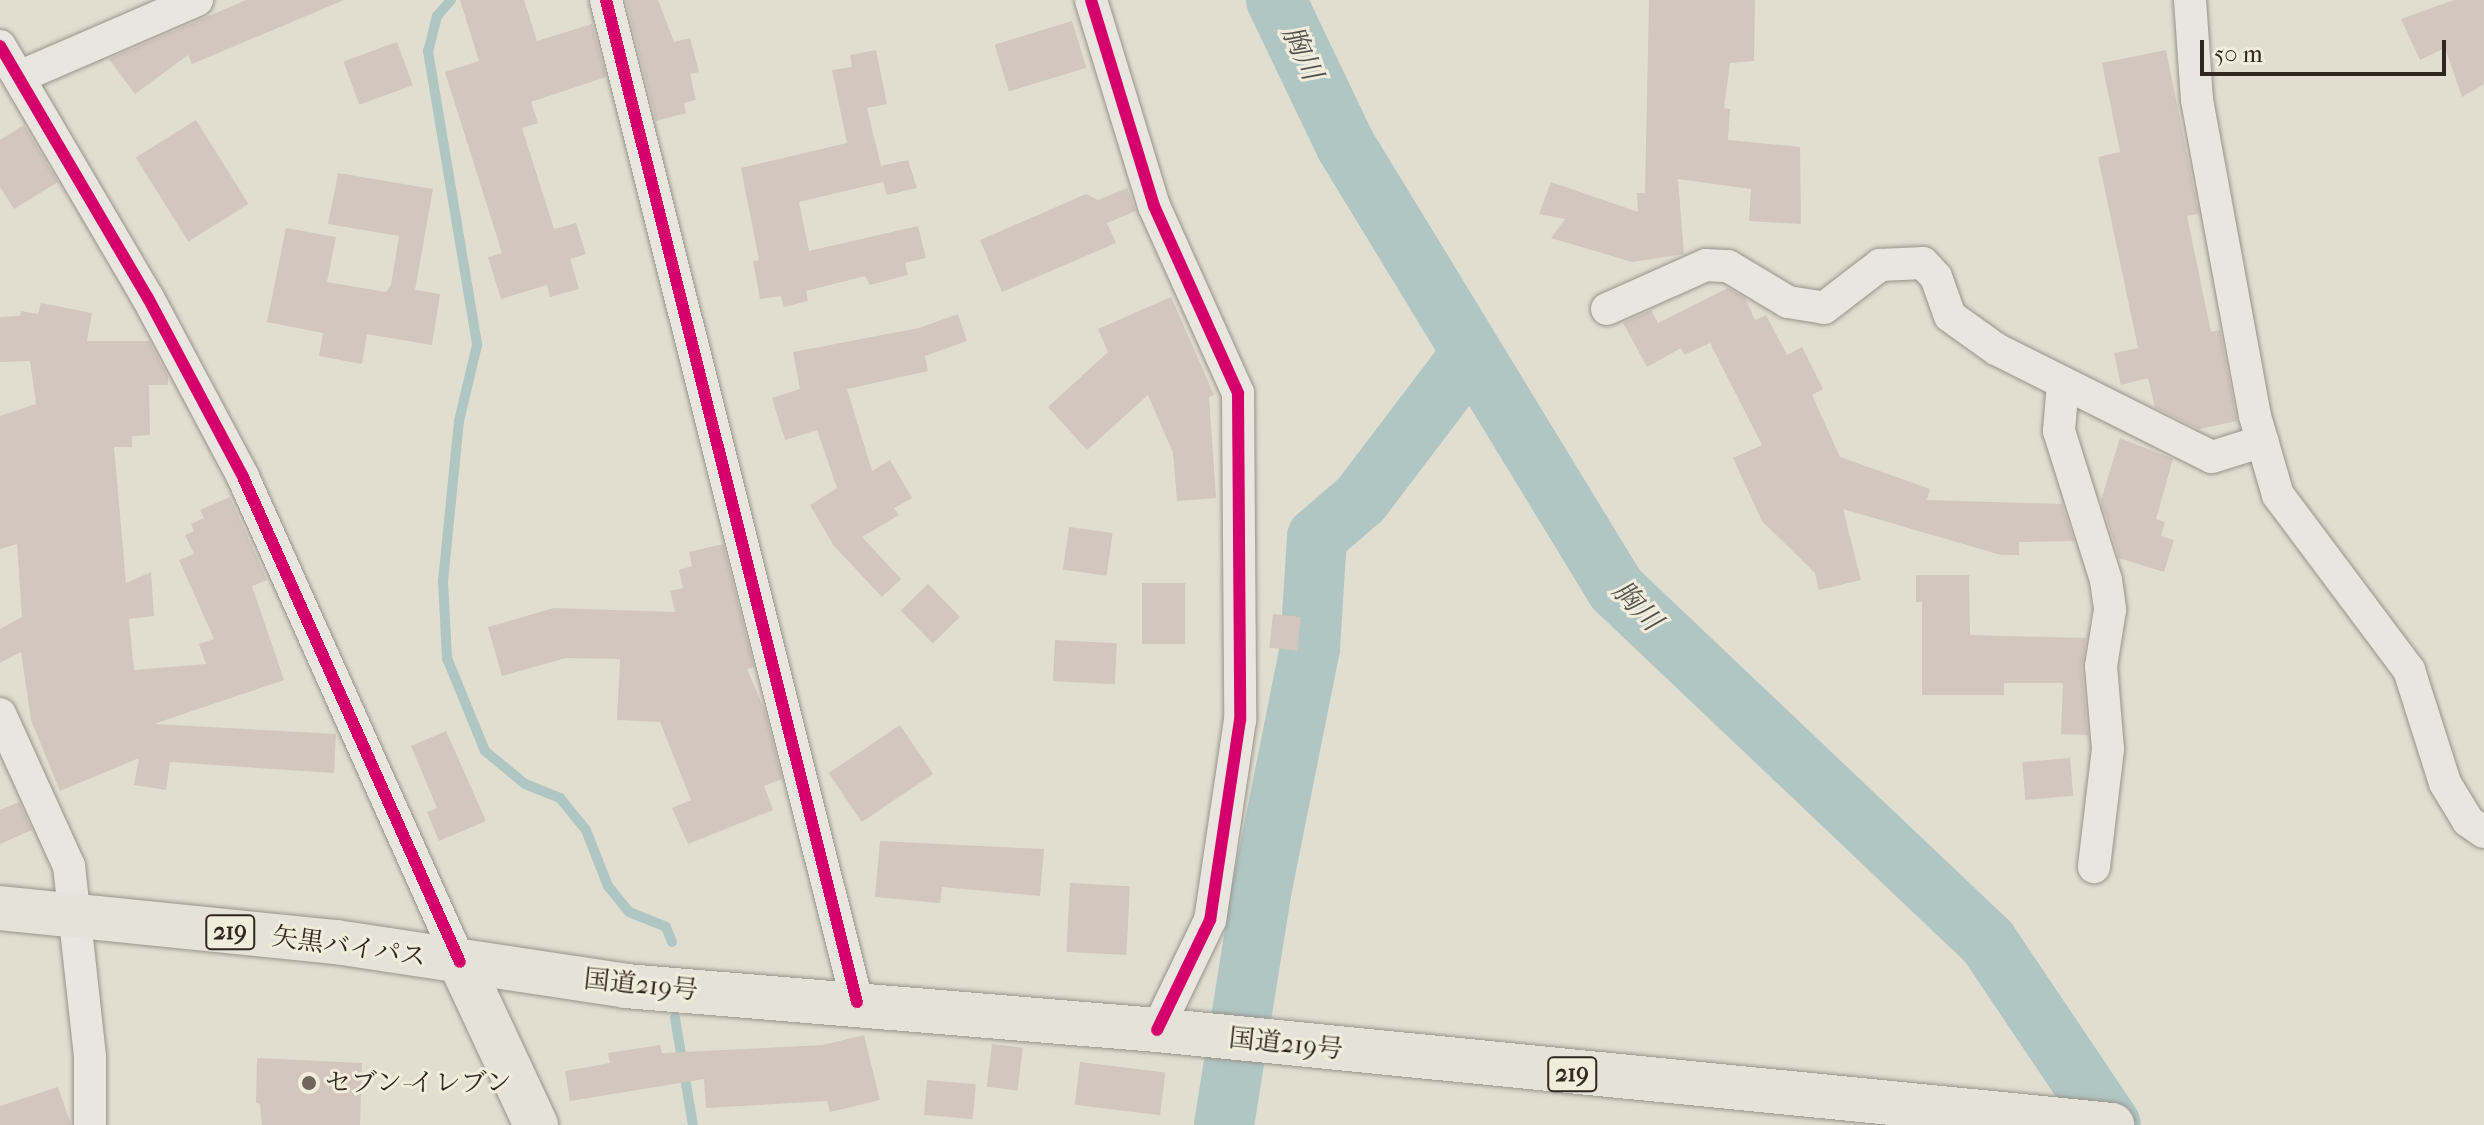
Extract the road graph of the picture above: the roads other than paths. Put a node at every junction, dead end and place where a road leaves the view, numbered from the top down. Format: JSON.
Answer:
{"nodes":[{"id":1,"x":197,"y":0,"type":"edge"},
{"id":2,"x":606,"y":0,"type":"edge"},
{"id":3,"x":1091,"y":0,"type":"edge"},
{"id":4,"x":2190,"y":0,"type":"edge"},
{"id":5,"x":0,"y":46,"type":"edge"},
{"id":6,"x":19,"y":77,"type":"junction"},
{"id":7,"x":1607,"y":309,"type":"dead end"},
{"id":8,"x":2063,"y":383,"type":"junction"},
{"id":9,"x":2263,"y":441,"type":"junction"},
{"id":10,"x":0,"y":714,"type":"edge"},
{"id":11,"x":2484,"y":832,"type":"edge"},
{"id":12,"x":2094,"y":867,"type":"dead end"},
{"id":13,"x":0,"y":908,"type":"edge"},
{"id":14,"x":76,"y":917,"type":"junction"},
{"id":15,"x":460,"y":962,"type":"junction"},
{"id":16,"x":857,"y":1002,"type":"junction"},
{"id":17,"x":1178,"y":1032,"type":"junction"},
{"id":18,"x":90,"y":1125,"type":"edge"},
{"id":19,"x":536,"y":1125,"type":"edge"},
{"id":20,"x":2112,"y":1125,"type":"edge"}],
"edges":[{"from":1,"to":6,"type":"street"},
{"from":2,"to":16,"type":"street"},
{"from":3,"to":17,"type":"street"},
{"from":4,"to":9,"type":"street"},
{"from":5,"to":6,"type":"street"},
{"from":6,"to":15,"type":"street"},
{"from":7,"to":8,"type":"street"},
{"from":8,"to":9,"type":"street"},
{"from":8,"to":12,"type":"street"},
{"from":9,"to":11,"type":"street"},
{"from":10,"to":14,"type":"street"},
{"from":13,"to":14,"type":"highway","name":"矢黒バイパス","number":"219"},
{"from":14,"to":15,"type":"highway","name":"矢黒バイパス","number":"219"},
{"from":14,"to":18,"type":"street"},
{"from":15,"to":16,"type":"highway","name":"国道219号","number":"219"},
{"from":15,"to":19,"type":"highway"},
{"from":16,"to":17,"type":"highway","name":"国道219号","number":"219"},
{"from":17,"to":20,"type":"highway","name":"国道219号","number":"219"}]}
